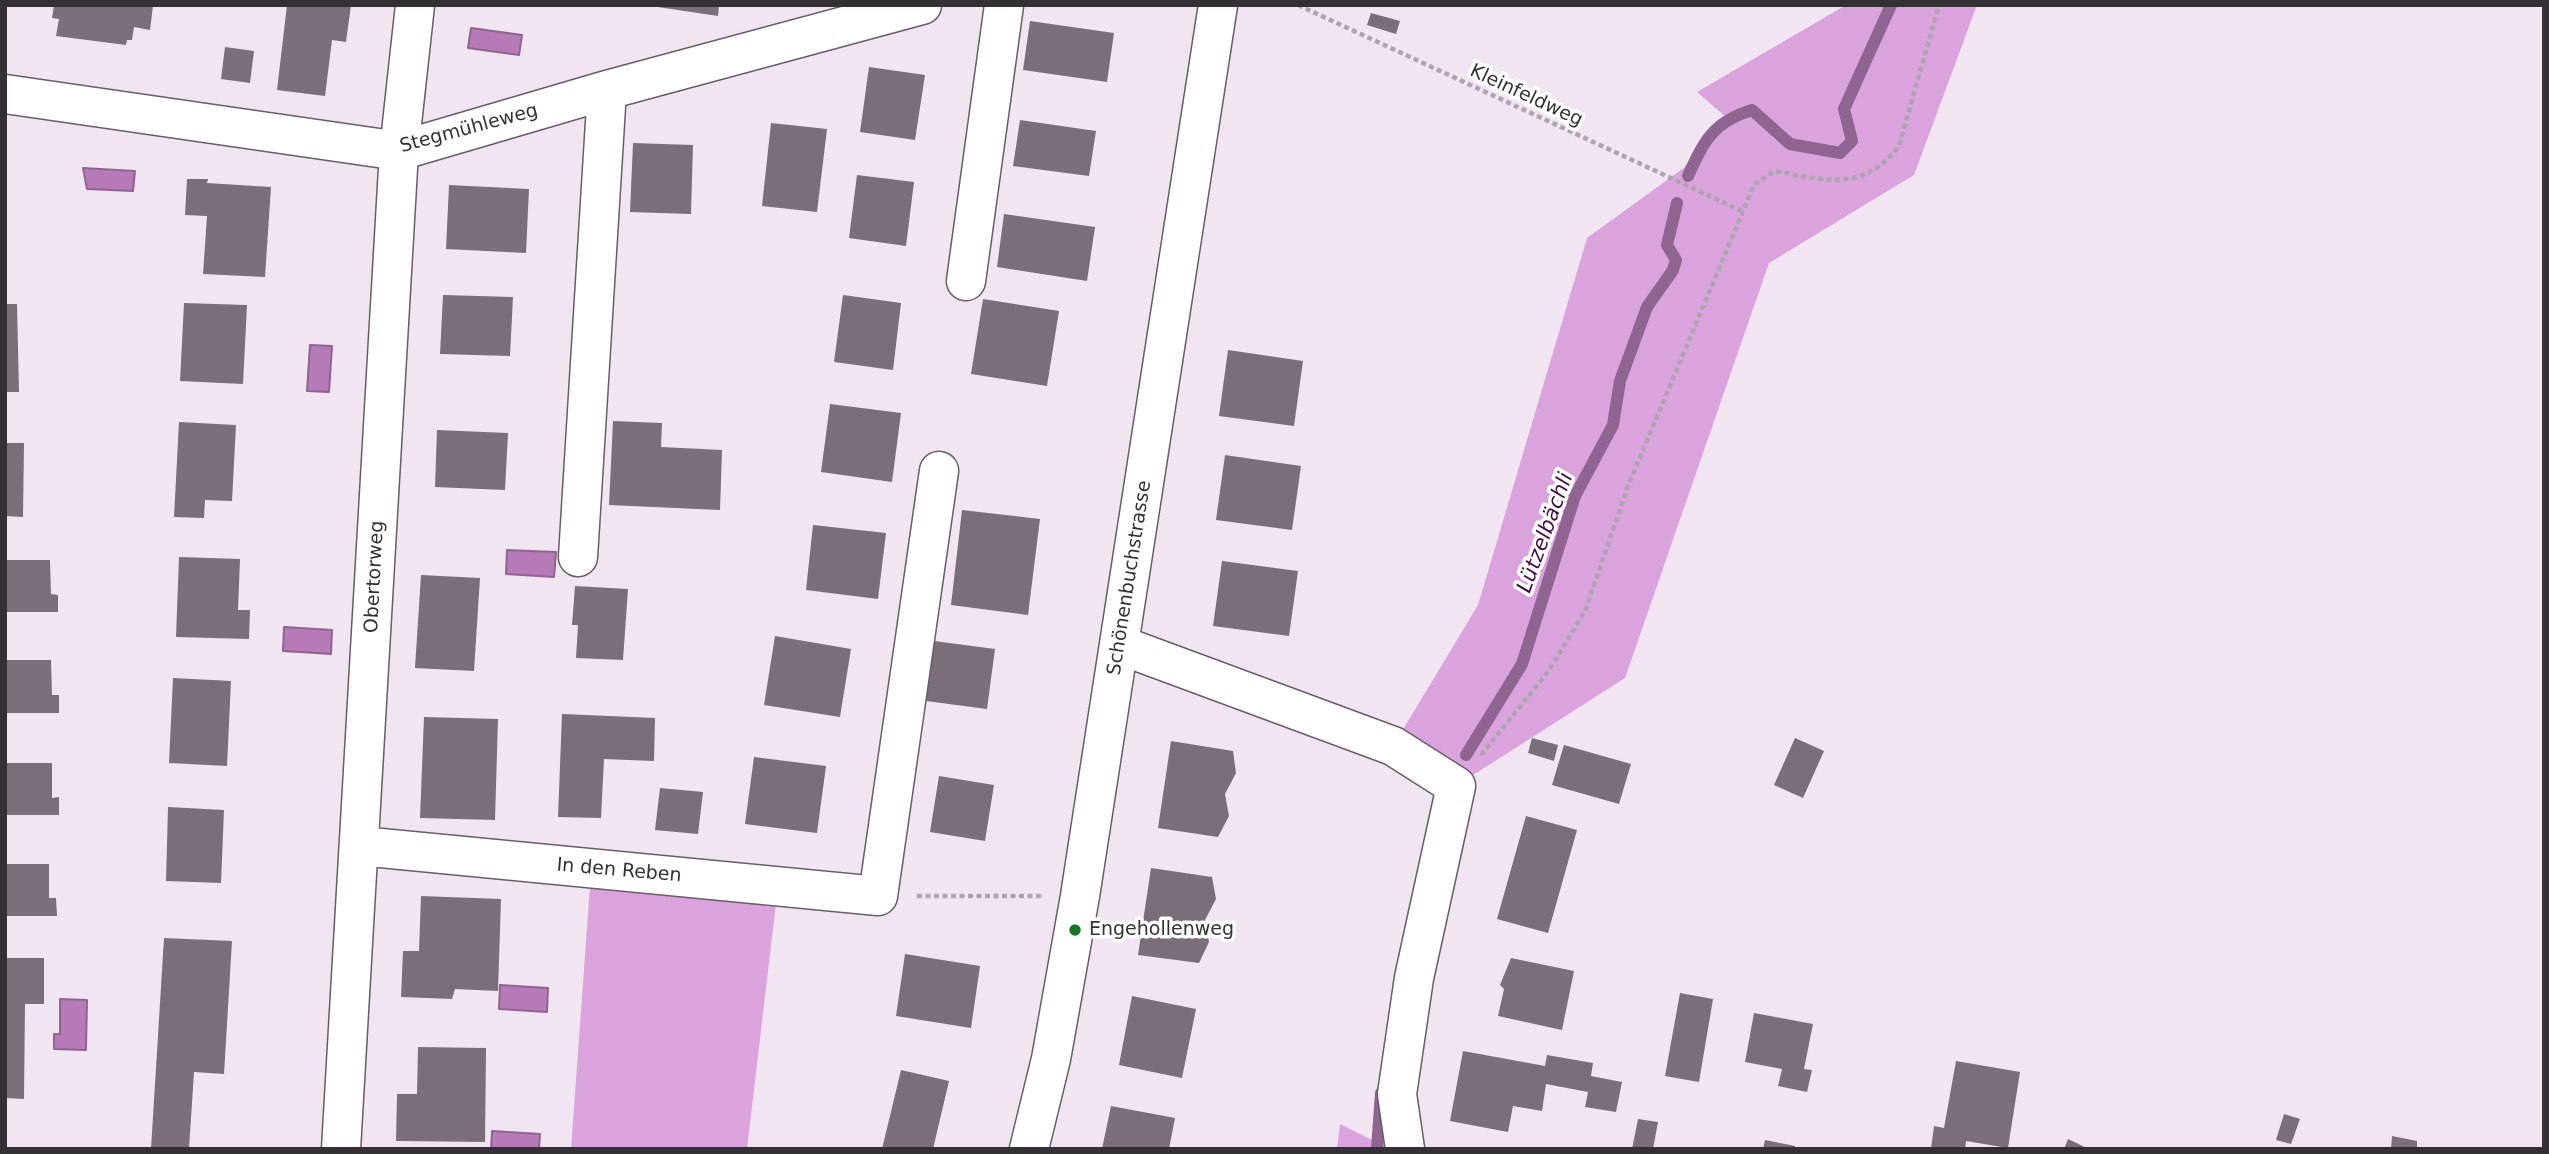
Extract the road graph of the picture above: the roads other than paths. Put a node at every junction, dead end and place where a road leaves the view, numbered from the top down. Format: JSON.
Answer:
{"nodes":[{"id":1,"x":415,"y":5,"type":"edge"},
{"id":2,"x":922,"y":5,"type":"edge"},
{"id":3,"x":1004,"y":5,"type":"edge"},
{"id":4,"x":1218,"y":5,"type":"edge"},
{"id":5,"x":607,"y":90,"type":"junction"},
{"id":6,"x":5,"y":94,"type":"edge"},
{"id":7,"x":399,"y":151,"type":"junction"},
{"id":8,"x":966,"y":281,"type":"dead end"},
{"id":9,"x":939,"y":471,"type":"dead end"},
{"id":10,"x":578,"y":557,"type":"dead end"},
{"id":11,"x":1120,"y":645,"type":"junction"},
{"id":12,"x":359,"y":846,"type":"junction"},
{"id":13,"x":341,"y":1149,"type":"edge"},
{"id":14,"x":1029,"y":1149,"type":"edge"},
{"id":15,"x":1405,"y":1149,"type":"edge"}],
"edges":[{"from":1,"to":7,"type":"street","name":"Obertorweg"},
{"from":2,"to":5,"type":"street","name":"Stegmühleweg"},
{"from":3,"to":8,"type":"street"},
{"from":4,"to":11,"type":"street","name":"Schönenbuchstrasse"},
{"from":5,"to":7,"type":"street","name":"Stegmühleweg"},
{"from":5,"to":10,"type":"street"},
{"from":6,"to":7,"type":"street","name":"Stegmühleweg"},
{"from":7,"to":12,"type":"street","name":"Obertorweg"},
{"from":9,"to":12,"type":"street","name":"In den Reben"},
{"from":11,"to":14,"type":"street","name":"Schönenbuchstrasse"},
{"from":11,"to":15,"type":"street"},
{"from":12,"to":13,"type":"street","name":"Obertorweg"}]}
